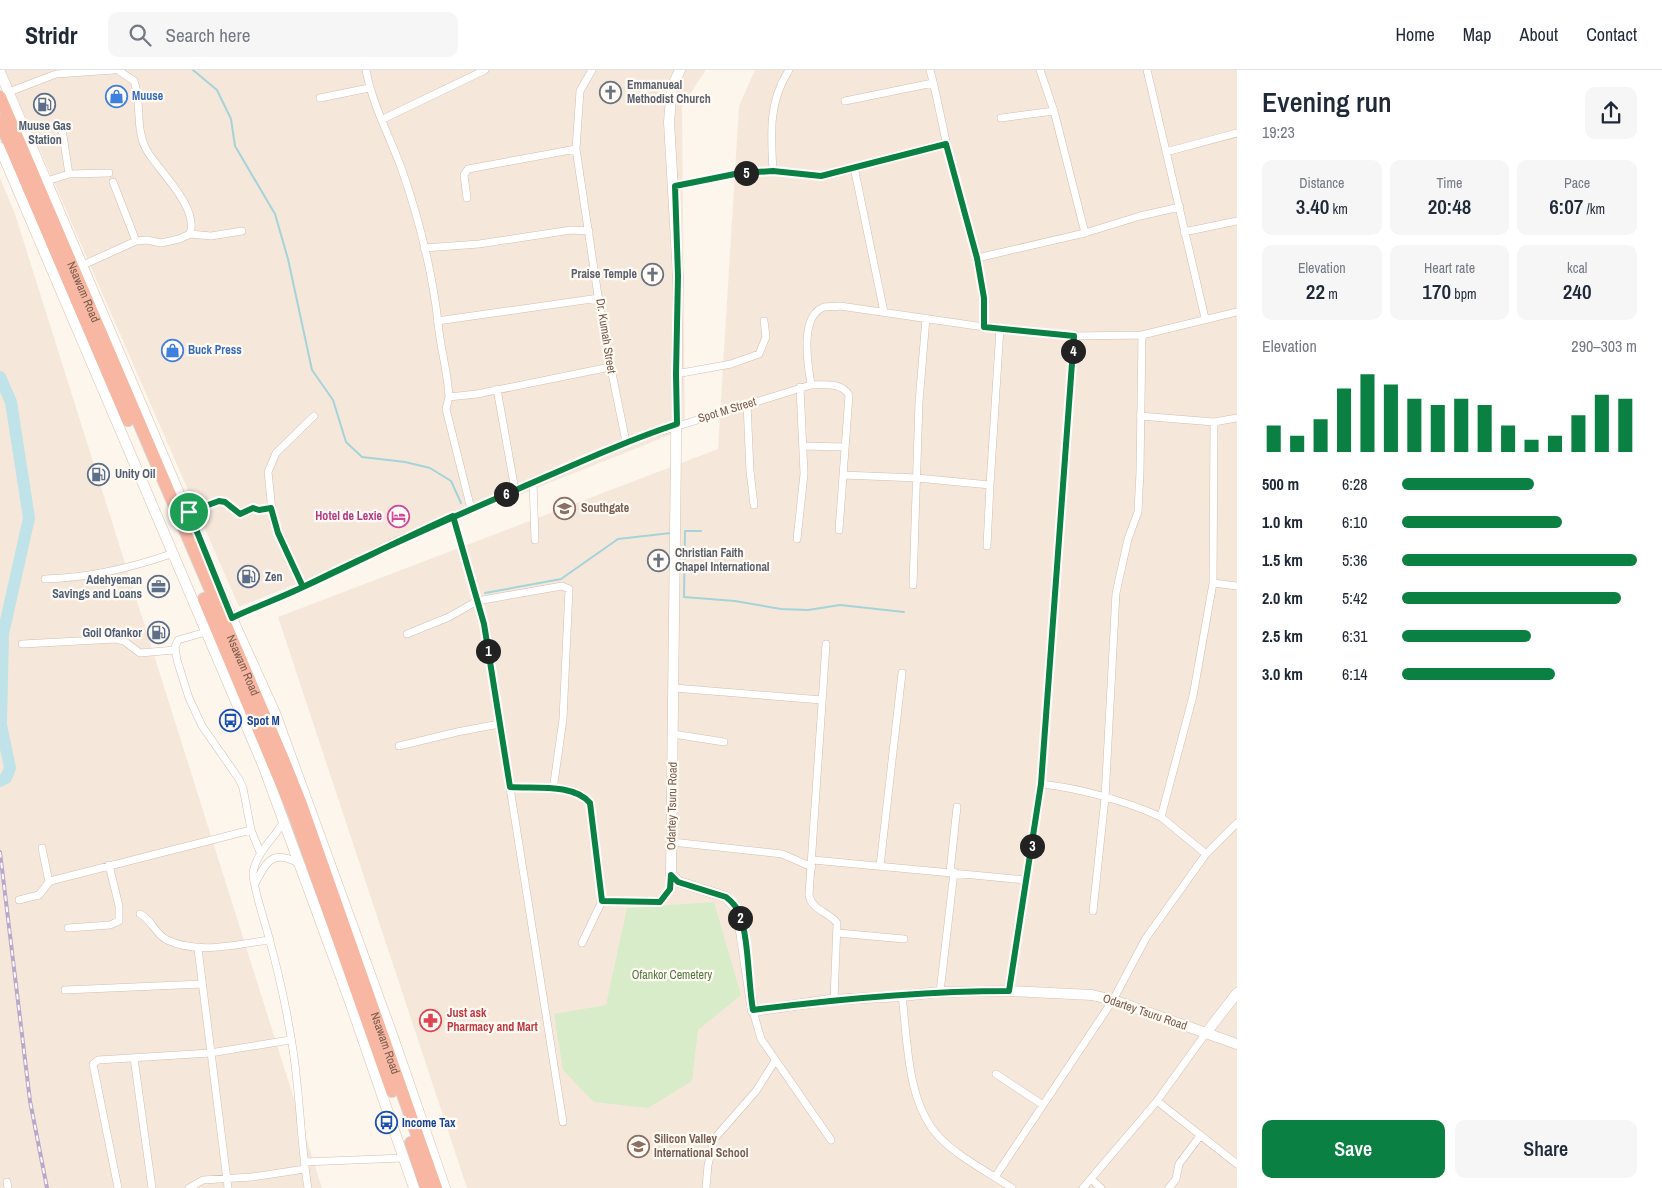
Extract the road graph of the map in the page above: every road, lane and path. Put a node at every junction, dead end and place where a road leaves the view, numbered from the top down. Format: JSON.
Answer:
{"nodes":[{"id":1,"x":114,"y":70,"type":"edge"},
{"id":2,"x":118,"y":70,"type":"edge"},
{"id":3,"x":366,"y":70,"type":"edge"},
{"id":4,"x":485,"y":70,"type":"edge"},
{"id":5,"x":592,"y":70,"type":"edge"},
{"id":6,"x":680,"y":70,"type":"edge"},
{"id":7,"x":789,"y":70,"type":"edge"},
{"id":8,"x":930,"y":70,"type":"edge"},
{"id":9,"x":1040,"y":70,"type":"edge"},
{"id":10,"x":1147,"y":70,"type":"edge"},
{"id":11,"x":0,"y":72,"type":"edge"},
{"id":12,"x":933,"y":83,"type":"junction"},
{"id":13,"x":369,"y":88,"type":"junction"},
{"id":14,"x":4,"y":95,"type":"edge"},
{"id":15,"x":320,"y":98,"type":"dead end"},
{"id":16,"x":845,"y":101,"type":"dead end"},
{"id":17,"x":1054,"y":111,"type":"junction"},
{"id":18,"x":1002,"y":118,"type":"dead end"},
{"id":19,"x":383,"y":119,"type":"junction"},
{"id":20,"x":0,"y":121,"type":"edge"},
{"id":21,"x":62,"y":130,"type":"dead end"},
{"id":22,"x":1237,"y":133,"type":"edge"},
{"id":23,"x":946,"y":144,"type":"junction"},
{"id":24,"x":0,"y":148,"type":"edge"},
{"id":25,"x":576,"y":149,"type":"junction"},
{"id":26,"x":1166,"y":152,"type":"junction"},
{"id":27,"x":854,"y":167,"type":"junction"},
{"id":28,"x":773,"y":171,"type":"junction"},
{"id":29,"x":108,"y":173,"type":"dead end"},
{"id":30,"x":69,"y":174,"type":"junction"},
{"id":31,"x":47,"y":180,"type":"junction"},
{"id":32,"x":113,"y":182,"type":"dead end"},
{"id":33,"x":675,"y":186,"type":"junction"},
{"id":34,"x":467,"y":198,"type":"dead end"},
{"id":35,"x":1180,"y":207,"type":"junction"},
{"id":36,"x":1237,"y":221,"type":"edge"},
{"id":37,"x":589,"y":230,"type":"junction"},
{"id":38,"x":242,"y":231,"type":"dead end"},
{"id":39,"x":1184,"y":232,"type":"junction"},
{"id":40,"x":1085,"y":233,"type":"junction"},
{"id":41,"x":190,"y":234,"type":"junction"},
{"id":42,"x":136,"y":241,"type":"junction"},
{"id":43,"x":424,"y":248,"type":"junction"},
{"id":44,"x":977,"y":258,"type":"junction"},
{"id":45,"x":83,"y":265,"type":"junction"},
{"id":46,"x":599,"y":298,"type":"junction"},
{"id":47,"x":884,"y":312,"type":"junction"},
{"id":48,"x":1237,"y":312,"type":"edge"},
{"id":49,"x":926,"y":318,"type":"junction"},
{"id":50,"x":1205,"y":318,"type":"junction"},
{"id":51,"x":438,"y":321,"type":"junction"},
{"id":52,"x":764,"y":322,"type":"dead end"},
{"id":53,"x":984,"y":327,"type":"junction"},
{"id":54,"x":1000,"y":328,"type":"junction"},
{"id":55,"x":1142,"y":335,"type":"junction"},
{"id":56,"x":1074,"y":336,"type":"junction"},
{"id":57,"x":610,"y":367,"type":"junction"},
{"id":58,"x":676,"y":374,"type":"junction"},
{"id":59,"x":811,"y":385,"type":"junction"},
{"id":60,"x":800,"y":387,"type":"junction"},
{"id":61,"x":497,"y":389,"type":"junction"},
{"id":62,"x":448,"y":398,"type":"junction"},
{"id":63,"x":747,"y":404,"type":"junction"},
{"id":64,"x":314,"y":416,"type":"dead end"},
{"id":65,"x":1140,"y":416,"type":"junction"},
{"id":66,"x":1237,"y":418,"type":"edge"},
{"id":67,"x":1214,"y":422,"type":"junction"},
{"id":68,"x":677,"y":424,"type":"junction"},
{"id":69,"x":626,"y":442,"type":"junction"},
{"id":70,"x":803,"y":446,"type":"junction"},
{"id":71,"x":845,"y":447,"type":"junction"},
{"id":72,"x":843,"y":475,"type":"junction"},
{"id":73,"x":917,"y":478,"type":"junction"},
{"id":74,"x":533,"y":482,"type":"junction"},
{"id":75,"x":990,"y":485,"type":"junction"},
{"id":76,"x":515,"y":490,"type":"junction"},
{"id":77,"x":754,"y":505,"type":"dead end"},
{"id":78,"x":271,"y":508,"type":"junction"},
{"id":79,"x":471,"y":509,"type":"junction"},
{"id":80,"x":189,"y":512,"type":"junction"},
{"id":81,"x":453,"y":516,"type":"junction"},
{"id":82,"x":839,"y":530,"type":"dead end"},
{"id":83,"x":798,"y":539,"type":"dead end"},
{"id":84,"x":535,"y":540,"type":"dead end"},
{"id":85,"x":987,"y":546,"type":"dead end"},
{"id":86,"x":174,"y":553,"type":"junction"},
{"id":87,"x":44,"y":579,"type":"dead end"},
{"id":88,"x":1213,"y":583,"type":"junction"},
{"id":89,"x":913,"y":585,"type":"dead end"},
{"id":90,"x":1237,"y":586,"type":"edge"},
{"id":91,"x":303,"y":587,"type":"junction"},
{"id":92,"x":477,"y":601,"type":"junction"},
{"id":93,"x":232,"y":618,"type":"junction"},
{"id":94,"x":206,"y":632,"type":"junction"},
{"id":95,"x":407,"y":634,"type":"dead end"},
{"id":96,"x":22,"y":644,"type":"dead end"},
{"id":97,"x":826,"y":644,"type":"dead end"},
{"id":98,"x":175,"y":650,"type":"junction"},
{"id":99,"x":902,"y":673,"type":"dead end"},
{"id":100,"x":674,"y":688,"type":"junction"},
{"id":101,"x":822,"y":700,"type":"junction"},
{"id":102,"x":499,"y":724,"type":"junction"},
{"id":103,"x":673,"y":734,"type":"junction"},
{"id":104,"x":724,"y":742,"type":"dead end"},
{"id":105,"x":399,"y":746,"type":"dead end"},
{"id":106,"x":1041,"y":784,"type":"junction"},
{"id":107,"x":510,"y":787,"type":"junction"},
{"id":108,"x":553,"y":790,"type":"junction"},
{"id":109,"x":1105,"y":798,"type":"junction"},
{"id":110,"x":957,"y":807,"type":"dead end"},
{"id":111,"x":1161,"y":817,"type":"junction"},
{"id":112,"x":284,"y":821,"type":"junction"},
{"id":113,"x":1237,"y":823,"type":"edge"},
{"id":114,"x":251,"y":830,"type":"junction"},
{"id":115,"x":672,"y":842,"type":"junction"},
{"id":116,"x":42,"y":848,"type":"dead end"},
{"id":117,"x":260,"y":852,"type":"junction"},
{"id":118,"x":1206,"y":854,"type":"junction"},
{"id":119,"x":298,"y":863,"type":"junction"},
{"id":120,"x":812,"y":864,"type":"junction"},
{"id":121,"x":108,"y":865,"type":"junction"},
{"id":122,"x":880,"y":866,"type":"junction"},
{"id":123,"x":952,"y":872,"type":"junction"},
{"id":124,"x":671,"y":875,"type":"junction"},
{"id":125,"x":1026,"y":880,"type":"junction"},
{"id":126,"x":49,"y":882,"type":"junction"},
{"id":127,"x":255,"y":884,"type":"junction"},
{"id":128,"x":19,"y":900,"type":"dead end"},
{"id":129,"x":602,"y":901,"type":"junction"},
{"id":130,"x":1092,"y":911,"type":"dead end"},
{"id":131,"x":140,"y":914,"type":"dead end"},
{"id":132,"x":68,"y":928,"type":"dead end"},
{"id":133,"x":838,"y":933,"type":"junction"},
{"id":134,"x":904,"y":939,"type":"dead end"},
{"id":135,"x":270,"y":940,"type":"junction"},
{"id":136,"x":582,"y":943,"type":"dead end"},
{"id":137,"x":198,"y":949,"type":"junction"},
{"id":138,"x":202,"y":984,"type":"junction"},
{"id":139,"x":64,"y":990,"type":"dead end"},
{"id":140,"x":1009,"y":991,"type":"junction"},
{"id":141,"x":940,"y":992,"type":"junction"},
{"id":142,"x":1237,"y":993,"type":"edge"},
{"id":143,"x":902,"y":996,"type":"junction"},
{"id":144,"x":834,"y":1000,"type":"junction"},
{"id":145,"x":1113,"y":1000,"type":"junction"},
{"id":146,"x":753,"y":1010,"type":"junction"},
{"id":147,"x":1206,"y":1033,"type":"junction"},
{"id":148,"x":290,"y":1040,"type":"junction"},
{"id":149,"x":1237,"y":1044,"type":"edge"},
{"id":150,"x":210,"y":1053,"type":"junction"},
{"id":151,"x":134,"y":1058,"type":"junction"},
{"id":152,"x":775,"y":1060,"type":"junction"},
{"id":153,"x":996,"y":1074,"type":"dead end"},
{"id":154,"x":1157,"y":1101,"type":"junction"},
{"id":155,"x":1043,"y":1105,"type":"junction"},
{"id":156,"x":563,"y":1122,"type":"dead end"},
{"id":157,"x":1200,"y":1136,"type":"junction"},
{"id":158,"x":831,"y":1140,"type":"dead end"},
{"id":159,"x":403,"y":1158,"type":"junction"},
{"id":160,"x":1236,"y":1161,"type":"edge"},
{"id":161,"x":304,"y":1166,"type":"junction"},
{"id":162,"x":995,"y":1177,"type":"junction"},
{"id":163,"x":226,"y":1178,"type":"junction"},
{"id":164,"x":1091,"y":1179,"type":"junction"},
{"id":165,"x":118,"y":1188,"type":"edge"},
{"id":166,"x":152,"y":1188,"type":"edge"},
{"id":167,"x":189,"y":1188,"type":"edge"},
{"id":168,"x":228,"y":1188,"type":"edge"},
{"id":169,"x":308,"y":1188,"type":"edge"},
{"id":170,"x":414,"y":1188,"type":"edge"},
{"id":171,"x":426,"y":1188,"type":"edge"},
{"id":172,"x":436,"y":1188,"type":"edge"},
{"id":173,"x":445,"y":1188,"type":"edge"},
{"id":174,"x":706,"y":1188,"type":"edge"},
{"id":175,"x":1012,"y":1188,"type":"edge"},
{"id":176,"x":1083,"y":1188,"type":"edge"},
{"id":177,"x":1101,"y":1188,"type":"edge"},
{"id":178,"x":1169,"y":1188,"type":"edge"}],
"edges":[{"from":1,"to":14,"type":"street"},
{"from":2,"to":41,"type":"street"},
{"from":3,"to":13,"type":"street"},
{"from":4,"to":19,"type":"street"},
{"from":5,"to":25,"type":"street","name":"Dr. Kumah Street"},
{"from":6,"to":33,"type":"main road","name":"Odartey Tsuru Road"},
{"from":7,"to":28,"type":"street"},
{"from":8,"to":12,"type":"street"},
{"from":9,"to":17,"type":"street"},
{"from":10,"to":26,"type":"street"},
{"from":11,"to":14,"type":"main road"},
{"from":12,"to":16,"type":"street"},
{"from":12,"to":23,"type":"street"},
{"from":13,"to":15,"type":"street"},
{"from":13,"to":19,"type":"street"},
{"from":14,"to":31,"type":"main road"},
{"from":14,"to":172,"type":"highway","name":"Nsawam Road"},
{"from":17,"to":18,"type":"street"},
{"from":17,"to":40,"type":"street"},
{"from":19,"to":43,"type":"street"},
{"from":20,"to":171,"type":"highway","name":"Nsawam Road"},
{"from":21,"to":30,"type":"street"},
{"from":22,"to":26,"type":"street"},
{"from":23,"to":27,"type":"street"},
{"from":23,"to":44,"type":"street"},
{"from":24,"to":86,"type":"main road"},
{"from":25,"to":34,"type":"street"},
{"from":25,"to":37,"type":"street","name":"Dr. Kumah Street"},
{"from":26,"to":35,"type":"street"},
{"from":27,"to":28,"type":"street"},
{"from":27,"to":47,"type":"street"},
{"from":28,"to":33,"type":"street"},
{"from":29,"to":30,"type":"street"},
{"from":30,"to":31,"type":"street"},
{"from":31,"to":45,"type":"main road"},
{"from":32,"to":42,"type":"street"},
{"from":33,"to":58,"type":"main road","name":"Odartey Tsuru Road"},
{"from":35,"to":39,"type":"street"},
{"from":35,"to":40,"type":"street"},
{"from":36,"to":39,"type":"street"},
{"from":37,"to":43,"type":"street"},
{"from":37,"to":46,"type":"street","name":"Dr. Kumah Street"},
{"from":38,"to":41,"type":"street"},
{"from":39,"to":50,"type":"street"},
{"from":40,"to":44,"type":"street"},
{"from":41,"to":42,"type":"street"},
{"from":42,"to":45,"type":"street"},
{"from":43,"to":51,"type":"street"},
{"from":44,"to":53,"type":"street"},
{"from":45,"to":80,"type":"main road"},
{"from":46,"to":51,"type":"street"},
{"from":46,"to":57,"type":"street","name":"Dr. Kumah Street"},
{"from":47,"to":49,"type":"street"},
{"from":47,"to":59,"type":"street"},
{"from":48,"to":50,"type":"street"},
{"from":49,"to":53,"type":"street"},
{"from":49,"to":73,"type":"street"},
{"from":50,"to":55,"type":"street"},
{"from":51,"to":62,"type":"street"},
{"from":52,"to":58,"type":"street"},
{"from":53,"to":54,"type":"street"},
{"from":54,"to":56,"type":"street"},
{"from":54,"to":75,"type":"street"},
{"from":55,"to":56,"type":"street"},
{"from":55,"to":65,"type":"street"},
{"from":56,"to":106,"type":"street"},
{"from":57,"to":61,"type":"street"},
{"from":57,"to":69,"type":"street","name":"Dr. Kumah Street"},
{"from":58,"to":68,"type":"main road","name":"Odartey Tsuru Road"},
{"from":59,"to":60,"type":"street","name":"Spot M Street"},
{"from":59,"to":71,"type":"street","name":"Spot M Street"},
{"from":60,"to":63,"type":"street","name":"Spot M Street"},
{"from":60,"to":70,"type":"street"},
{"from":61,"to":62,"type":"street"},
{"from":61,"to":76,"type":"street"},
{"from":62,"to":79,"type":"street"},
{"from":63,"to":68,"type":"street","name":"Spot M Street"},
{"from":63,"to":77,"type":"street"},
{"from":64,"to":78,"type":"street"},
{"from":65,"to":67,"type":"street"},
{"from":65,"to":109,"type":"street"},
{"from":66,"to":67,"type":"street"},
{"from":67,"to":88,"type":"street"},
{"from":68,"to":69,"type":"street","name":"Spot M Street"},
{"from":68,"to":100,"type":"main road","name":"Odartey Tsuru Road"},
{"from":69,"to":74,"type":"street","name":"Spot M Street"},
{"from":70,"to":71,"type":"street"},
{"from":70,"to":83,"type":"street"},
{"from":71,"to":72,"type":"street"},
{"from":72,"to":73,"type":"street"},
{"from":72,"to":82,"type":"street"},
{"from":73,"to":75,"type":"street"},
{"from":73,"to":89,"type":"street"},
{"from":74,"to":76,"type":"street","name":"Spot M Street"},
{"from":74,"to":84,"type":"street"},
{"from":75,"to":85,"type":"street"},
{"from":76,"to":79,"type":"street","name":"Spot M Street"},
{"from":78,"to":80,"type":"street"},
{"from":78,"to":91,"type":"street"},
{"from":79,"to":81,"type":"street","name":"Spot M Street"},
{"from":80,"to":93,"type":"main road"},
{"from":81,"to":91,"type":"street","name":"Spot M Street"},
{"from":81,"to":92,"type":"street"},
{"from":86,"to":87,"type":"street"},
{"from":86,"to":94,"type":"main road"},
{"from":88,"to":90,"type":"street"},
{"from":88,"to":111,"type":"street"},
{"from":91,"to":93,"type":"street","name":"Spot M Street"},
{"from":92,"to":95,"type":"street"},
{"from":92,"to":102,"type":"street"},
{"from":92,"to":108,"type":"street"},
{"from":93,"to":173,"type":"main road"},
{"from":94,"to":98,"type":"street"},
{"from":94,"to":112,"type":"main road"},
{"from":96,"to":98,"type":"street"},
{"from":97,"to":101,"type":"street"},
{"from":98,"to":114,"type":"street"},
{"from":99,"to":122,"type":"street"},
{"from":100,"to":101,"type":"street"},
{"from":100,"to":103,"type":"main road","name":"Odartey Tsuru Road"},
{"from":101,"to":120,"type":"street"},
{"from":102,"to":105,"type":"street"},
{"from":102,"to":107,"type":"street"},
{"from":103,"to":104,"type":"street"},
{"from":103,"to":115,"type":"main road","name":"Odartey Tsuru Road"},
{"from":106,"to":109,"type":"street"},
{"from":106,"to":125,"type":"street"},
{"from":107,"to":108,"type":"street"},
{"from":107,"to":156,"type":"street"},
{"from":108,"to":129,"type":"street"},
{"from":109,"to":111,"type":"street"},
{"from":109,"to":130,"type":"street"},
{"from":110,"to":123,"type":"street"},
{"from":111,"to":118,"type":"street"},
{"from":112,"to":117,"type":"street"},
{"from":112,"to":119,"type":"main road"},
{"from":113,"to":118,"type":"street"},
{"from":114,"to":117,"type":"street"},
{"from":114,"to":121,"type":"street"},
{"from":115,"to":120,"type":"street"},
{"from":115,"to":124,"type":"main road","name":"Odartey Tsuru Road"},
{"from":116,"to":126,"type":"street"},
{"from":117,"to":127,"type":"street"},
{"from":118,"to":145,"type":"street"},
{"from":119,"to":127,"type":"street"},
{"from":119,"to":159,"type":"main road"},
{"from":120,"to":122,"type":"street"},
{"from":120,"to":133,"type":"street"},
{"from":121,"to":126,"type":"street"},
{"from":121,"to":132,"type":"street"},
{"from":122,"to":123,"type":"street"},
{"from":123,"to":125,"type":"street"},
{"from":123,"to":141,"type":"street"},
{"from":124,"to":129,"type":"street"},
{"from":124,"to":146,"type":"main road"},
{"from":125,"to":140,"type":"street"},
{"from":126,"to":128,"type":"street"},
{"from":127,"to":135,"type":"street"},
{"from":129,"to":136,"type":"street"},
{"from":131,"to":137,"type":"street"},
{"from":133,"to":134,"type":"street"},
{"from":133,"to":144,"type":"street"},
{"from":135,"to":137,"type":"street"},
{"from":135,"to":148,"type":"street"},
{"from":137,"to":138,"type":"street"},
{"from":138,"to":139,"type":"street"},
{"from":138,"to":150,"type":"street"},
{"from":140,"to":141,"type":"main road","name":"Odartey Tsuru Road"},
{"from":140,"to":145,"type":"main road","name":"Odartey Tsuru Road"},
{"from":141,"to":143,"type":"main road","name":"Odartey Tsuru Road"},
{"from":142,"to":147,"type":"main road"},
{"from":143,"to":144,"type":"main road","name":"Odartey Tsuru Road"},
{"from":143,"to":162,"type":"street"},
{"from":144,"to":146,"type":"main road","name":"Odartey Tsuru Road"},
{"from":145,"to":147,"type":"main road","name":"Odartey Tsuru Road"},
{"from":145,"to":155,"type":"street"},
{"from":146,"to":152,"type":"street"},
{"from":147,"to":149,"type":"main road","name":"Odartey Tsuru Road"},
{"from":147,"to":154,"type":"street"},
{"from":148,"to":150,"type":"street"},
{"from":148,"to":161,"type":"street"},
{"from":150,"to":151,"type":"street"},
{"from":150,"to":163,"type":"street"},
{"from":151,"to":165,"type":"street"},
{"from":151,"to":166,"type":"street"},
{"from":152,"to":158,"type":"street"},
{"from":152,"to":174,"type":"street"},
{"from":153,"to":155,"type":"street"},
{"from":154,"to":157,"type":"street"},
{"from":154,"to":164,"type":"street"},
{"from":155,"to":162,"type":"street"},
{"from":157,"to":160,"type":"street"},
{"from":157,"to":178,"type":"street"},
{"from":159,"to":161,"type":"street"},
{"from":159,"to":170,"type":"main road"},
{"from":161,"to":163,"type":"street"},
{"from":161,"to":169,"type":"street"},
{"from":162,"to":175,"type":"street"},
{"from":163,"to":167,"type":"street"},
{"from":163,"to":168,"type":"street"},
{"from":164,"to":176,"type":"street"},
{"from":164,"to":177,"type":"street"}]}
